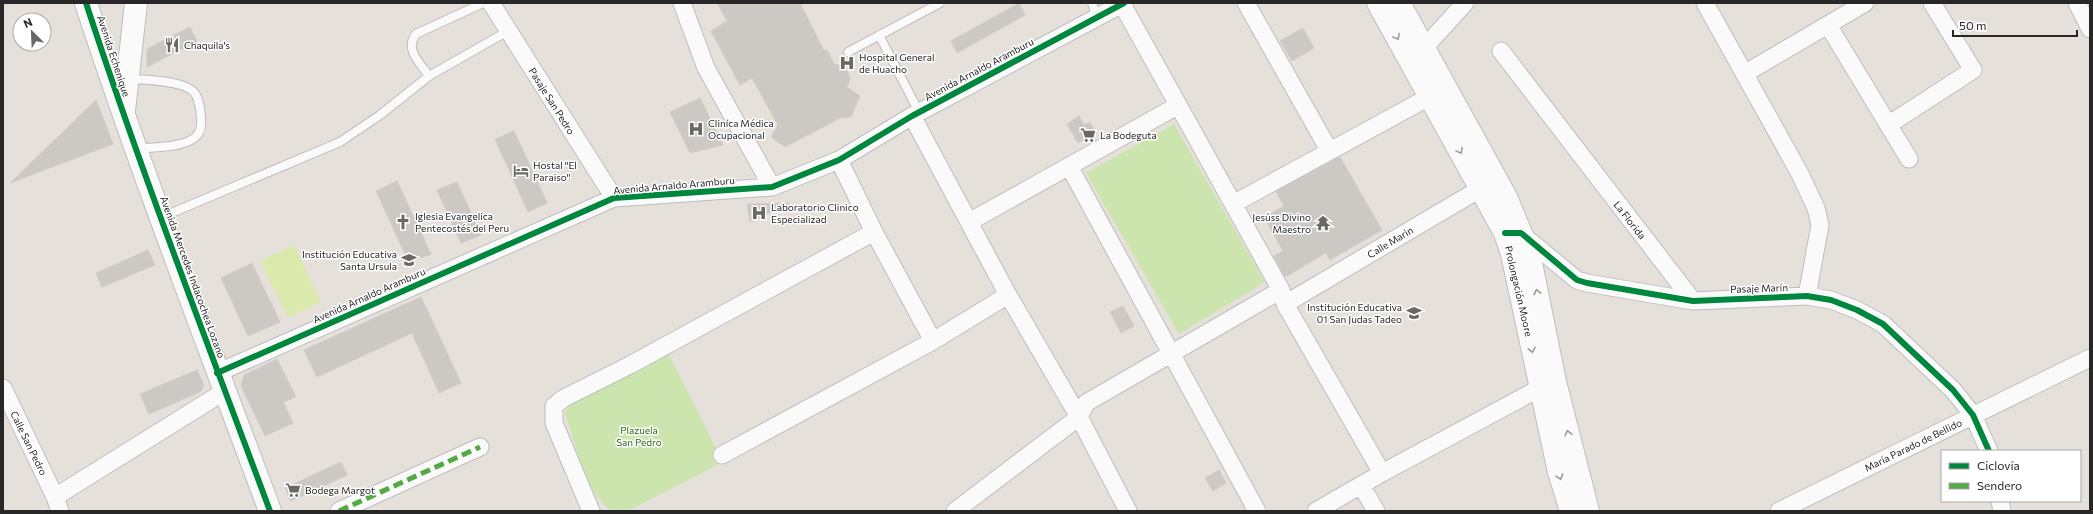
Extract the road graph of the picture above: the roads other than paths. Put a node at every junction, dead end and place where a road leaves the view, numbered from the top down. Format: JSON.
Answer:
{"nodes":[{"id":1,"x":86,"y":3,"type":"edge"},
{"id":2,"x":136,"y":3,"type":"edge"},
{"id":3,"x":484,"y":3,"type":"edge"},
{"id":4,"x":491,"y":3,"type":"edge"},
{"id":5,"x":682,"y":3,"type":"edge"},
{"id":6,"x":940,"y":3,"type":"edge"},
{"id":7,"x":1246,"y":3,"type":"edge"},
{"id":8,"x":1378,"y":3,"type":"edge"},
{"id":9,"x":1399,"y":3,"type":"edge"},
{"id":10,"x":1466,"y":3,"type":"edge"},
{"id":11,"x":1705,"y":3,"type":"edge"},
{"id":12,"x":1865,"y":3,"type":"edge"},
{"id":13,"x":1932,"y":3,"type":"edge"},
{"id":14,"x":2077,"y":3,"type":"edge"},
{"id":15,"x":1123,"y":4,"type":"edge"},
{"id":16,"x":1095,"y":10,"type":"edge"},
{"id":17,"x":1828,"y":25,"type":"junction"},
{"id":18,"x":2090,"y":29,"type":"edge"},
{"id":19,"x":508,"y":31,"type":"junction"},
{"id":20,"x":880,"y":35,"type":"junction"},
{"id":21,"x":1424,"y":48,"type":"junction"},
{"id":22,"x":848,"y":52,"type":"dead end"},
{"id":23,"x":1500,"y":52,"type":"dead end"},
{"id":24,"x":1744,"y":74,"type":"junction"},
{"id":25,"x":429,"y":76,"type":"junction"},
{"id":26,"x":128,"y":79,"type":"junction"},
{"id":27,"x":1438,"y":93,"type":"junction"},
{"id":28,"x":1177,"y":106,"type":"junction"},
{"id":29,"x":916,"y":114,"type":"junction"},
{"id":30,"x":123,"y":116,"type":"junction"},
{"id":31,"x":1888,"y":125,"type":"junction"},
{"id":32,"x":136,"y":149,"type":"junction"},
{"id":33,"x":1329,"y":150,"type":"junction"},
{"id":34,"x":1909,"y":159,"type":"dead end"},
{"id":35,"x":839,"y":160,"type":"junction"},
{"id":36,"x":1069,"y":166,"type":"junction"},
{"id":37,"x":1488,"y":184,"type":"junction"},
{"id":38,"x":772,"y":187,"type":"junction"},
{"id":39,"x":614,"y":198,"type":"junction"},
{"id":40,"x":1232,"y":204,"type":"junction"},
{"id":41,"x":162,"y":217,"type":"junction"},
{"id":42,"x":969,"y":222,"type":"junction"},
{"id":43,"x":874,"y":232,"type":"junction"},
{"id":44,"x":1513,"y":233,"type":"junction"},
{"id":45,"x":1008,"y":294,"type":"junction"},
{"id":46,"x":1807,"y":296,"type":"junction"},
{"id":47,"x":1283,"y":297,"type":"junction"},
{"id":48,"x":1693,"y":301,"type":"junction"},
{"id":49,"x":933,"y":341,"type":"junction"},
{"id":50,"x":1172,"y":354,"type":"junction"},
{"id":51,"x":2090,"y":358,"type":"edge"},
{"id":52,"x":221,"y":382,"type":"junction"},
{"id":53,"x":1548,"y":385,"type":"junction"},
{"id":54,"x":3,"y":388,"type":"edge"},
{"id":55,"x":1973,"y":415,"type":"junction"},
{"id":56,"x":1079,"y":417,"type":"junction"},
{"id":57,"x":480,"y":447,"type":"dead end"},
{"id":58,"x":1989,"y":450,"type":"edge"},
{"id":59,"x":722,"y":456,"type":"dead end"},
{"id":60,"x":1382,"y":473,"type":"junction"},
{"id":61,"x":1361,"y":485,"type":"junction"},
{"id":62,"x":57,"y":504,"type":"edge"},
{"id":63,"x":1123,"y":509,"type":"edge"},
{"id":64,"x":270,"y":511,"type":"edge"},
{"id":65,"x":339,"y":511,"type":"edge"},
{"id":66,"x":591,"y":511,"type":"edge"},
{"id":67,"x":955,"y":511,"type":"edge"},
{"id":68,"x":1257,"y":511,"type":"edge"},
{"id":69,"x":1316,"y":511,"type":"edge"},
{"id":70,"x":1376,"y":511,"type":"edge"},
{"id":71,"x":1571,"y":511,"type":"edge"},
{"id":72,"x":1588,"y":511,"type":"edge"},
{"id":73,"x":1780,"y":511,"type":"edge"}],
"edges":[{"from":1,"to":30,"type":"street","name":"Avenida Echenique"},
{"from":2,"to":26,"type":"street"},
{"from":3,"to":25,"type":"lane"},
{"from":4,"to":19,"type":"street","name":"Pasaje San Pedro"},
{"from":5,"to":38,"type":"street"},
{"from":6,"to":20,"type":"lane"},
{"from":7,"to":33,"type":"street"},
{"from":8,"to":27,"type":"street","name":"Prolongación Moore","one_way":true},
{"from":9,"to":21,"type":"street","name":"Prolongación Moore"},
{"from":10,"to":21,"type":"street"},
{"from":11,"to":24,"type":"street"},
{"from":12,"to":17,"type":"street"},
{"from":13,"to":31,"type":"street"},
{"from":14,"to":18,"type":"street"},
{"from":15,"to":16,"type":"street","name":"Avenida Arnaldo Aramburu"},
{"from":15,"to":28,"type":"street"},
{"from":16,"to":29,"type":"street","name":"Avenida Arnaldo Aramburu"},
{"from":17,"to":24,"type":"street"},
{"from":17,"to":31,"type":"street"},
{"from":19,"to":25,"type":"lane"},
{"from":19,"to":39,"type":"street","name":"Pasaje San Pedro"},
{"from":20,"to":22,"type":"lane"},
{"from":20,"to":29,"type":"lane"},
{"from":21,"to":27,"type":"street","name":"Prolongación Moore"},
{"from":23,"to":48,"type":"street","name":"La Florida"},
{"from":24,"to":46,"type":"street"},
{"from":25,"to":41,"type":"lane"},
{"from":26,"to":30,"type":"street"},
{"from":26,"to":32,"type":"lane"},
{"from":27,"to":33,"type":"street"},
{"from":27,"to":37,"type":"street","name":"Prolongación Moore"},
{"from":28,"to":36,"type":"street"},
{"from":28,"to":40,"type":"street"},
{"from":29,"to":35,"type":"street","name":"Avenida Arnaldo Aramburu"},
{"from":29,"to":42,"type":"street"},
{"from":30,"to":32,"type":"street","name":"Avenida Mercedes Indacochea Lozano"},
{"from":31,"to":34,"type":"street"},
{"from":32,"to":41,"type":"street","name":"Avenida Mercedes Indacochea Lozano"},
{"from":33,"to":40,"type":"street"},
{"from":35,"to":38,"type":"street","name":"Avenida Arnaldo Aramburu"},
{"from":35,"to":43,"type":"street"},
{"from":36,"to":42,"type":"street"},
{"from":36,"to":50,"type":"street"},
{"from":37,"to":44,"type":"street","name":"Prolongación Moore"},
{"from":37,"to":47,"type":"street","name":"Calle Marin"},
{"from":38,"to":39,"type":"street","name":"Avenida Arnaldo Aramburu"},
{"from":39,"to":52,"type":"street","name":"Avenida Arnaldo Aramburu"},
{"from":40,"to":47,"type":"street"},
{"from":41,"to":52,"type":"street","name":"Avenida Mercedes Indacochea Lozano"},
{"from":42,"to":45,"type":"street"},
{"from":43,"to":49,"type":"street"},
{"from":43,"to":66,"type":"street"},
{"from":44,"to":48,"type":"street","name":"Pasaje Marín"},
{"from":44,"to":53,"type":"street","name":"Prolongación Moore"},
{"from":45,"to":49,"type":"street"},
{"from":45,"to":56,"type":"street"},
{"from":46,"to":48,"type":"street","name":"Pasaje Marín"},
{"from":46,"to":55,"type":"street","name":"Pasaje Marín"},
{"from":47,"to":50,"type":"street","name":"Calle Marin"},
{"from":47,"to":60,"type":"street"},
{"from":49,"to":59,"type":"street"},
{"from":50,"to":56,"type":"street","name":"Calle Marin"},
{"from":50,"to":68,"type":"street"},
{"from":51,"to":55,"type":"street","name":"María Parado de Bellido"},
{"from":52,"to":62,"type":"street","name":"Avenida Arnaldo Aramburu"},
{"from":52,"to":64,"type":"street","name":"Avenida Mercedes Indacochea Lozano"},
{"from":53,"to":60,"type":"street"},
{"from":53,"to":71,"type":"street","name":"Prolongación Moore","one_way":true},
{"from":72,"to":53,"type":"street","name":"Prolongación Moore","one_way":true},
{"from":54,"to":62,"type":"street","name":"Calle San Pedro"},
{"from":55,"to":58,"type":"street","name":"Pasaje Marín"},
{"from":55,"to":73,"type":"street","name":"María Parado de Bellido"},
{"from":56,"to":63,"type":"street"},
{"from":56,"to":67,"type":"street","name":"Calle Marin"},
{"from":57,"to":65,"type":"street"},
{"from":60,"to":61,"type":"street"},
{"from":61,"to":69,"type":"street"},
{"from":61,"to":70,"type":"street"}]}
